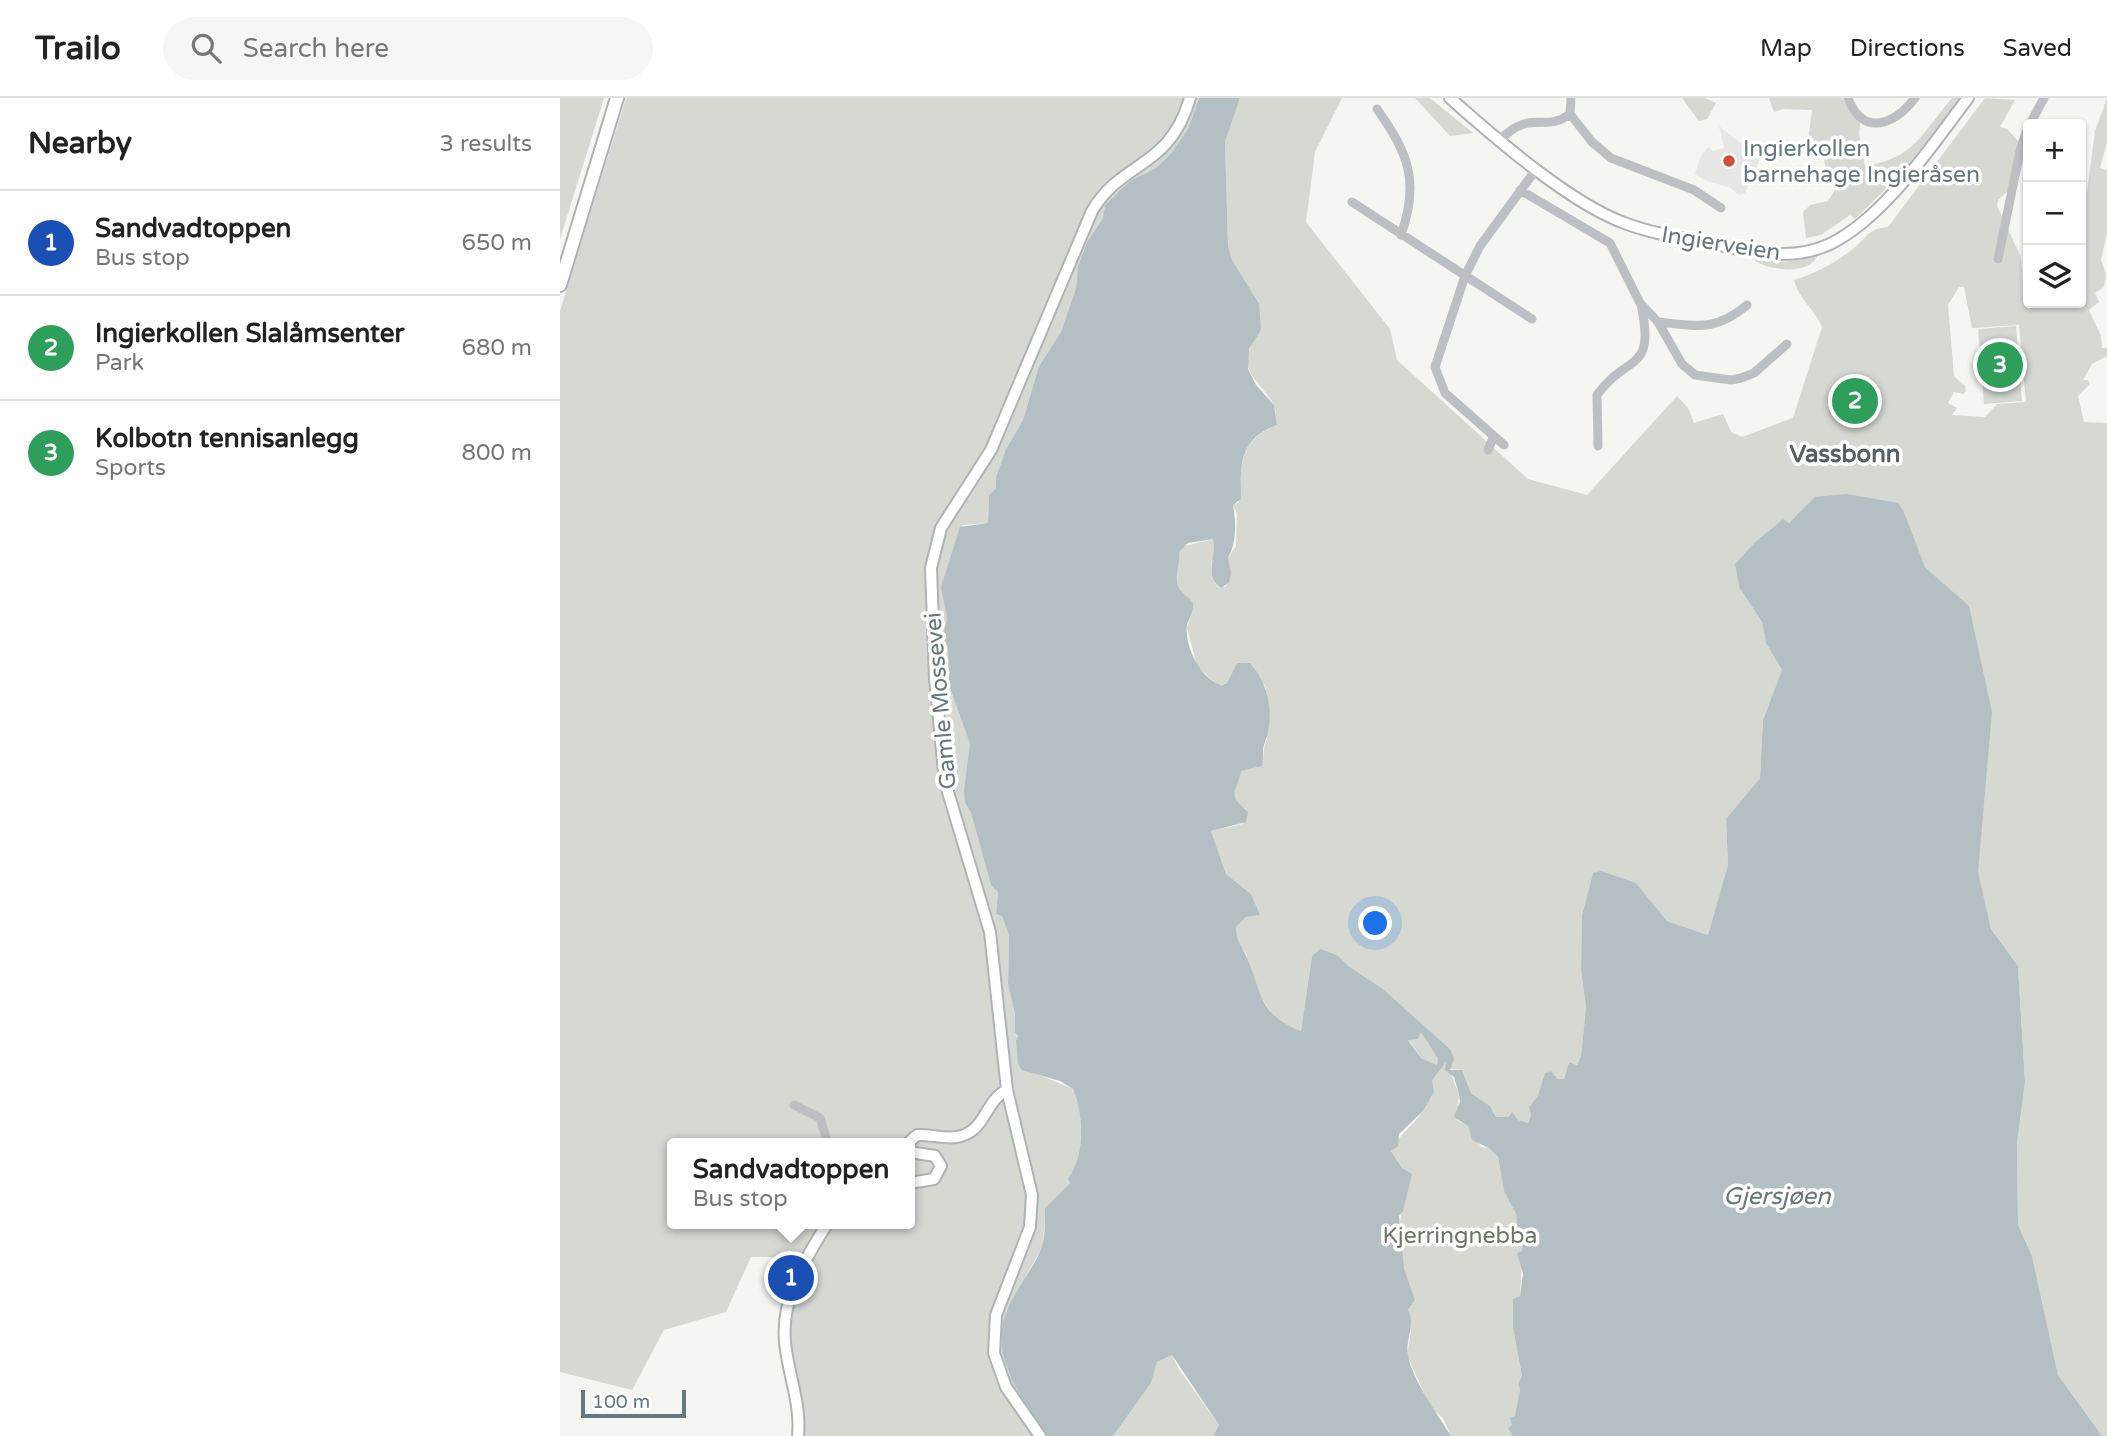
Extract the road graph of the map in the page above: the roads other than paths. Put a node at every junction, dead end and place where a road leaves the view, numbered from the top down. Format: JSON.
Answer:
{"nodes":[{"id":1,"x":610,"y":98,"type":"edge"},
{"id":2,"x":617,"y":98,"type":"edge"},
{"id":3,"x":1190,"y":98,"type":"edge"},
{"id":4,"x":1450,"y":98,"type":"edge"},
{"id":5,"x":1570,"y":98,"type":"edge"},
{"id":6,"x":1848,"y":98,"type":"edge"},
{"id":7,"x":1915,"y":98,"type":"edge"},
{"id":8,"x":1968,"y":98,"type":"edge"},
{"id":9,"x":2044,"y":98,"type":"edge"},
{"id":10,"x":1377,"y":109,"type":"dead end"},
{"id":11,"x":1570,"y":114,"type":"junction"},
{"id":12,"x":2033,"y":119,"type":"edge"},
{"id":13,"x":1501,"y":139,"type":"junction"},
{"id":14,"x":2023,"y":142,"type":"edge"},
{"id":15,"x":1537,"y":168,"type":"junction"},
{"id":16,"x":1520,"y":190,"type":"junction"},
{"id":17,"x":1352,"y":202,"type":"dead end"},
{"id":18,"x":1721,"y":208,"type":"dead end"},
{"id":19,"x":1401,"y":235,"type":"junction"},
{"id":20,"x":1998,"y":259,"type":"dead end"},
{"id":21,"x":560,"y":266,"type":"edge"},
{"id":22,"x":1465,"y":276,"type":"junction"},
{"id":23,"x":560,"y":285,"type":"edge"},
{"id":24,"x":1640,"y":303,"type":"junction"},
{"id":25,"x":1747,"y":305,"type":"dead end"},
{"id":26,"x":1532,"y":319,"type":"dead end"},
{"id":27,"x":1658,"y":322,"type":"junction"},
{"id":28,"x":1787,"y":344,"type":"dead end"},
{"id":29,"x":1493,"y":438,"type":"junction"},
{"id":30,"x":1504,"y":445,"type":"dead end"},
{"id":31,"x":1598,"y":446,"type":"dead end"},
{"id":32,"x":1488,"y":450,"type":"dead end"},
{"id":33,"x":1007,"y":1090,"type":"junction"},
{"id":34,"x":794,"y":1105,"type":"dead end"},
{"id":35,"x":826,"y":1138,"type":"edge"},
{"id":36,"x":913,"y":1138,"type":"edge"},
{"id":37,"x":915,"y":1153,"type":"edge"},
{"id":38,"x":915,"y":1183,"type":"edge"},
{"id":39,"x":824,"y":1229,"type":"edge"},
{"id":40,"x":798,"y":1436,"type":"edge"},
{"id":41,"x":1040,"y":1436,"type":"edge"}],
"edges":[{"from":1,"to":21,"type":"highway"},
{"from":2,"to":23,"type":"highway"},
{"from":3,"to":33,"type":"main road","name":"Gamle Mossevei"},
{"from":4,"to":13,"type":"main road","name":"Ingierveien"},
{"from":5,"to":11,"type":"street"},
{"from":6,"to":7,"type":"street"},
{"from":8,"to":15,"type":"main road","name":"Ingierveien"},
{"from":9,"to":12,"type":"street"},
{"from":10,"to":19,"type":"street"},
{"from":11,"to":13,"type":"street"},
{"from":11,"to":18,"type":"street"},
{"from":13,"to":15,"type":"main road","name":"Ingierveien"},
{"from":14,"to":20,"type":"street"},
{"from":15,"to":16,"type":"street"},
{"from":16,"to":22,"type":"street"},
{"from":16,"to":24,"type":"street"},
{"from":17,"to":19,"type":"street"},
{"from":19,"to":22,"type":"street"},
{"from":22,"to":26,"type":"street"},
{"from":22,"to":29,"type":"street"},
{"from":24,"to":27,"type":"street"},
{"from":24,"to":31,"type":"street"},
{"from":25,"to":27,"type":"street"},
{"from":27,"to":28,"type":"street"},
{"from":29,"to":30,"type":"street"},
{"from":29,"to":32,"type":"street"},
{"from":33,"to":36,"type":"main road"},
{"from":33,"to":41,"type":"main road","name":"Gamle Mossevei"},
{"from":34,"to":35,"type":"street"},
{"from":37,"to":38,"type":"main road"},
{"from":39,"to":40,"type":"main road"}]}
